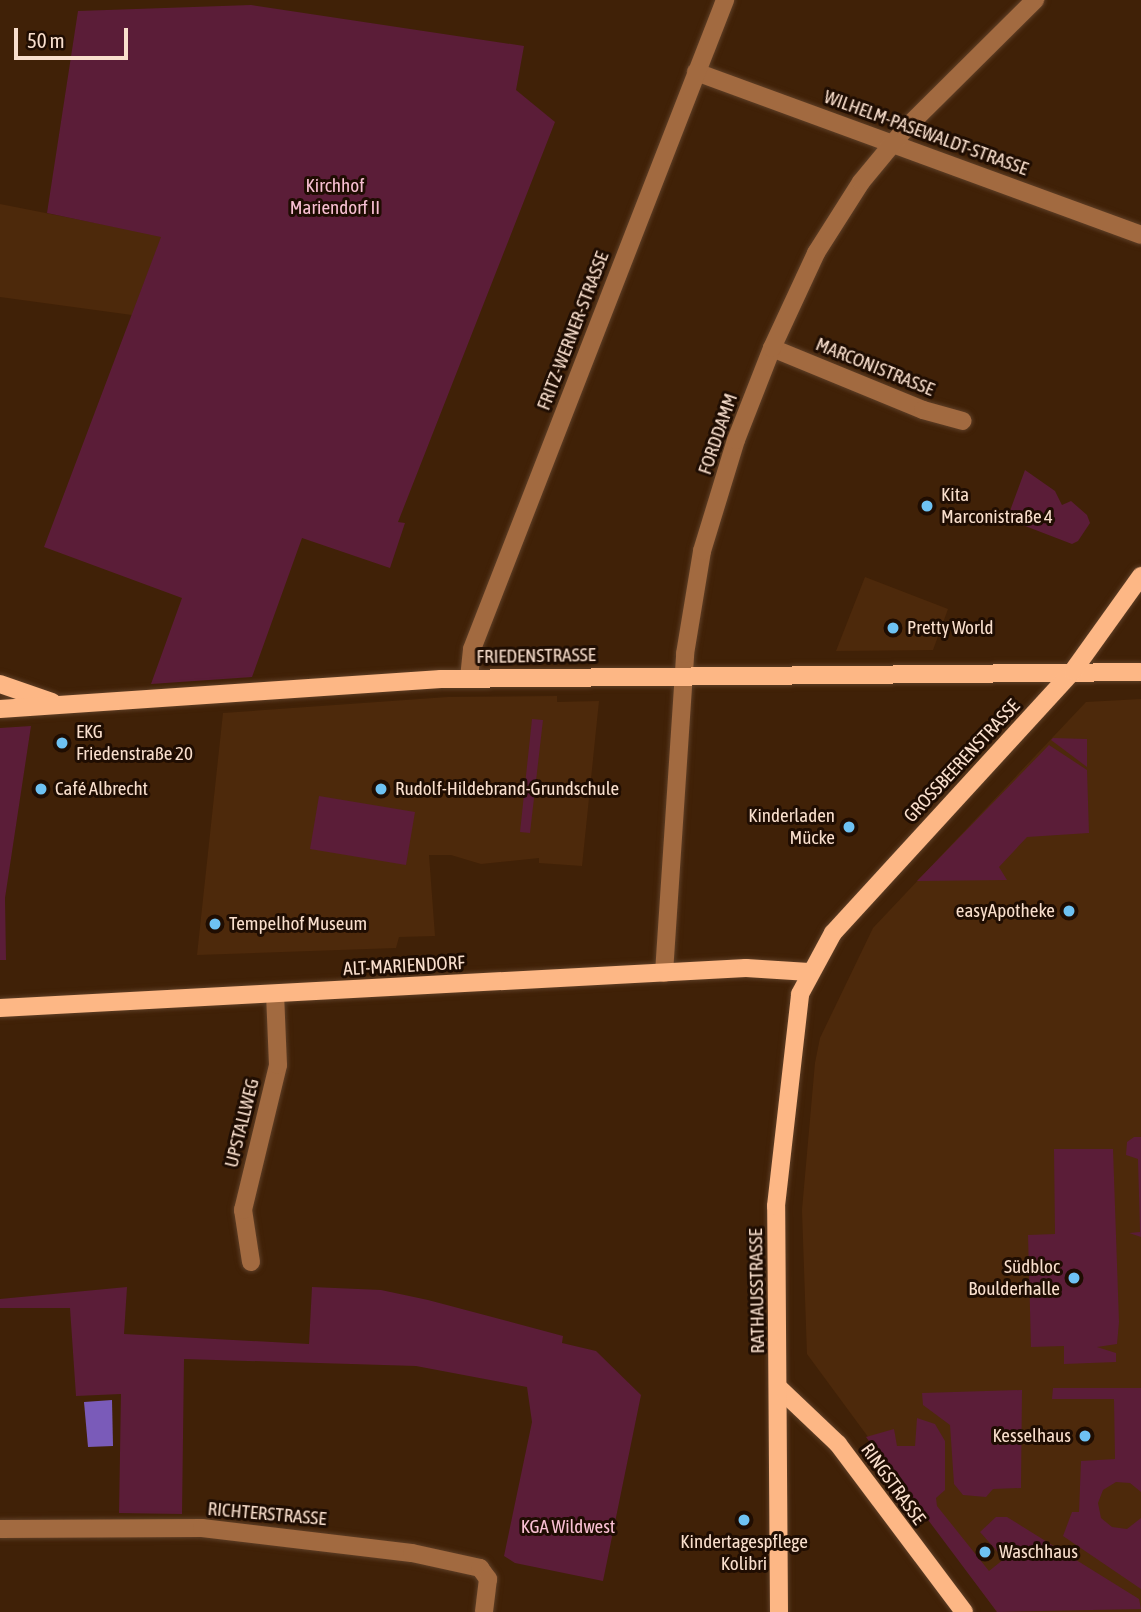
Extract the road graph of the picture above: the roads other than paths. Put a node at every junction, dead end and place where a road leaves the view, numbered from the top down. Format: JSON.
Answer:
{"nodes":[{"id":1,"x":724,"y":0,"type":"edge"},
{"id":2,"x":1035,"y":0,"type":"edge"},
{"id":3,"x":696,"y":72,"type":"junction"},
{"id":4,"x":893,"y":143,"type":"junction"},
{"id":5,"x":1141,"y":235,"type":"edge"},
{"id":6,"x":772,"y":348,"type":"junction"},
{"id":7,"x":964,"y":421,"type":"dead end"},
{"id":8,"x":1141,"y":576,"type":"edge"},
{"id":9,"x":1073,"y":671,"type":"junction"},
{"id":10,"x":1141,"y":672,"type":"edge"},
{"id":11,"x":683,"y":676,"type":"junction"},
{"id":12,"x":469,"y":678,"type":"junction"},
{"id":13,"x":0,"y":684,"type":"edge"},
{"id":14,"x":59,"y":705,"type":"junction"},
{"id":15,"x":0,"y":709,"type":"edge"},
{"id":16,"x":809,"y":972,"type":"junction"},
{"id":17,"x":664,"y":973,"type":"junction"},
{"id":18,"x":275,"y":994,"type":"junction"},
{"id":19,"x":0,"y":1008,"type":"edge"},
{"id":20,"x":251,"y":1262,"type":"dead end"},
{"id":21,"x":780,"y":1390,"type":"junction"},
{"id":22,"x":0,"y":1529,"type":"edge"},
{"id":23,"x":484,"y":1612,"type":"edge"},
{"id":24,"x":779,"y":1612,"type":"edge"},
{"id":25,"x":964,"y":1612,"type":"edge"}],
"edges":[{"from":1,"to":3,"type":"street","name":"FRITZ-WERNER-STRASSE"},
{"from":2,"to":4,"type":"street","name":"FORDDAMM"},
{"from":3,"to":4,"type":"street","name":"WILHELM-PASEWALDT-STRASSE"},
{"from":3,"to":12,"type":"street","name":"FRITZ-WERNER-STRASSE"},
{"from":4,"to":5,"type":"street","name":"WILHELM-PASEWALDT-STRASSE"},
{"from":4,"to":6,"type":"street","name":"FORDDAMM"},
{"from":6,"to":7,"type":"street","name":"MARCONISTRASSE"},
{"from":6,"to":11,"type":"street","name":"FORDDAMM"},
{"from":8,"to":9,"type":"main road","name":"GROSSBEERENSTRASSE"},
{"from":9,"to":10,"type":"main road","name":"FRIEDENSTRASSE"},
{"from":9,"to":11,"type":"main road","name":"FRIEDENSTRASSE"},
{"from":9,"to":16,"type":"main road","name":"GROSSBEERENSTRASSE"},
{"from":11,"to":12,"type":"main road","name":"FRIEDENSTRASSE"},
{"from":11,"to":17,"type":"street","name":"FORDDAMM"},
{"from":12,"to":14,"type":"main road","name":"FRIEDENSTRASSE"},
{"from":13,"to":14,"type":"main road"},
{"from":14,"to":15,"type":"main road","name":"FRIEDENSTRASSE"},
{"from":16,"to":17,"type":"main road","name":"ALT-MARIENDORF"},
{"from":16,"to":21,"type":"main road","name":"RATHAUSSTRASSE"},
{"from":17,"to":18,"type":"main road","name":"ALT-MARIENDORF"},
{"from":18,"to":19,"type":"main road","name":"ALT-MARIENDORF"},
{"from":18,"to":20,"type":"street","name":"UPSTALLWEG"},
{"from":21,"to":24,"type":"main road","name":"RATHAUSSTRASSE"},
{"from":21,"to":25,"type":"main road","name":"RINGSTRASSE"},
{"from":22,"to":23,"type":"street","name":"RICHTERSTRASSE"}]}
